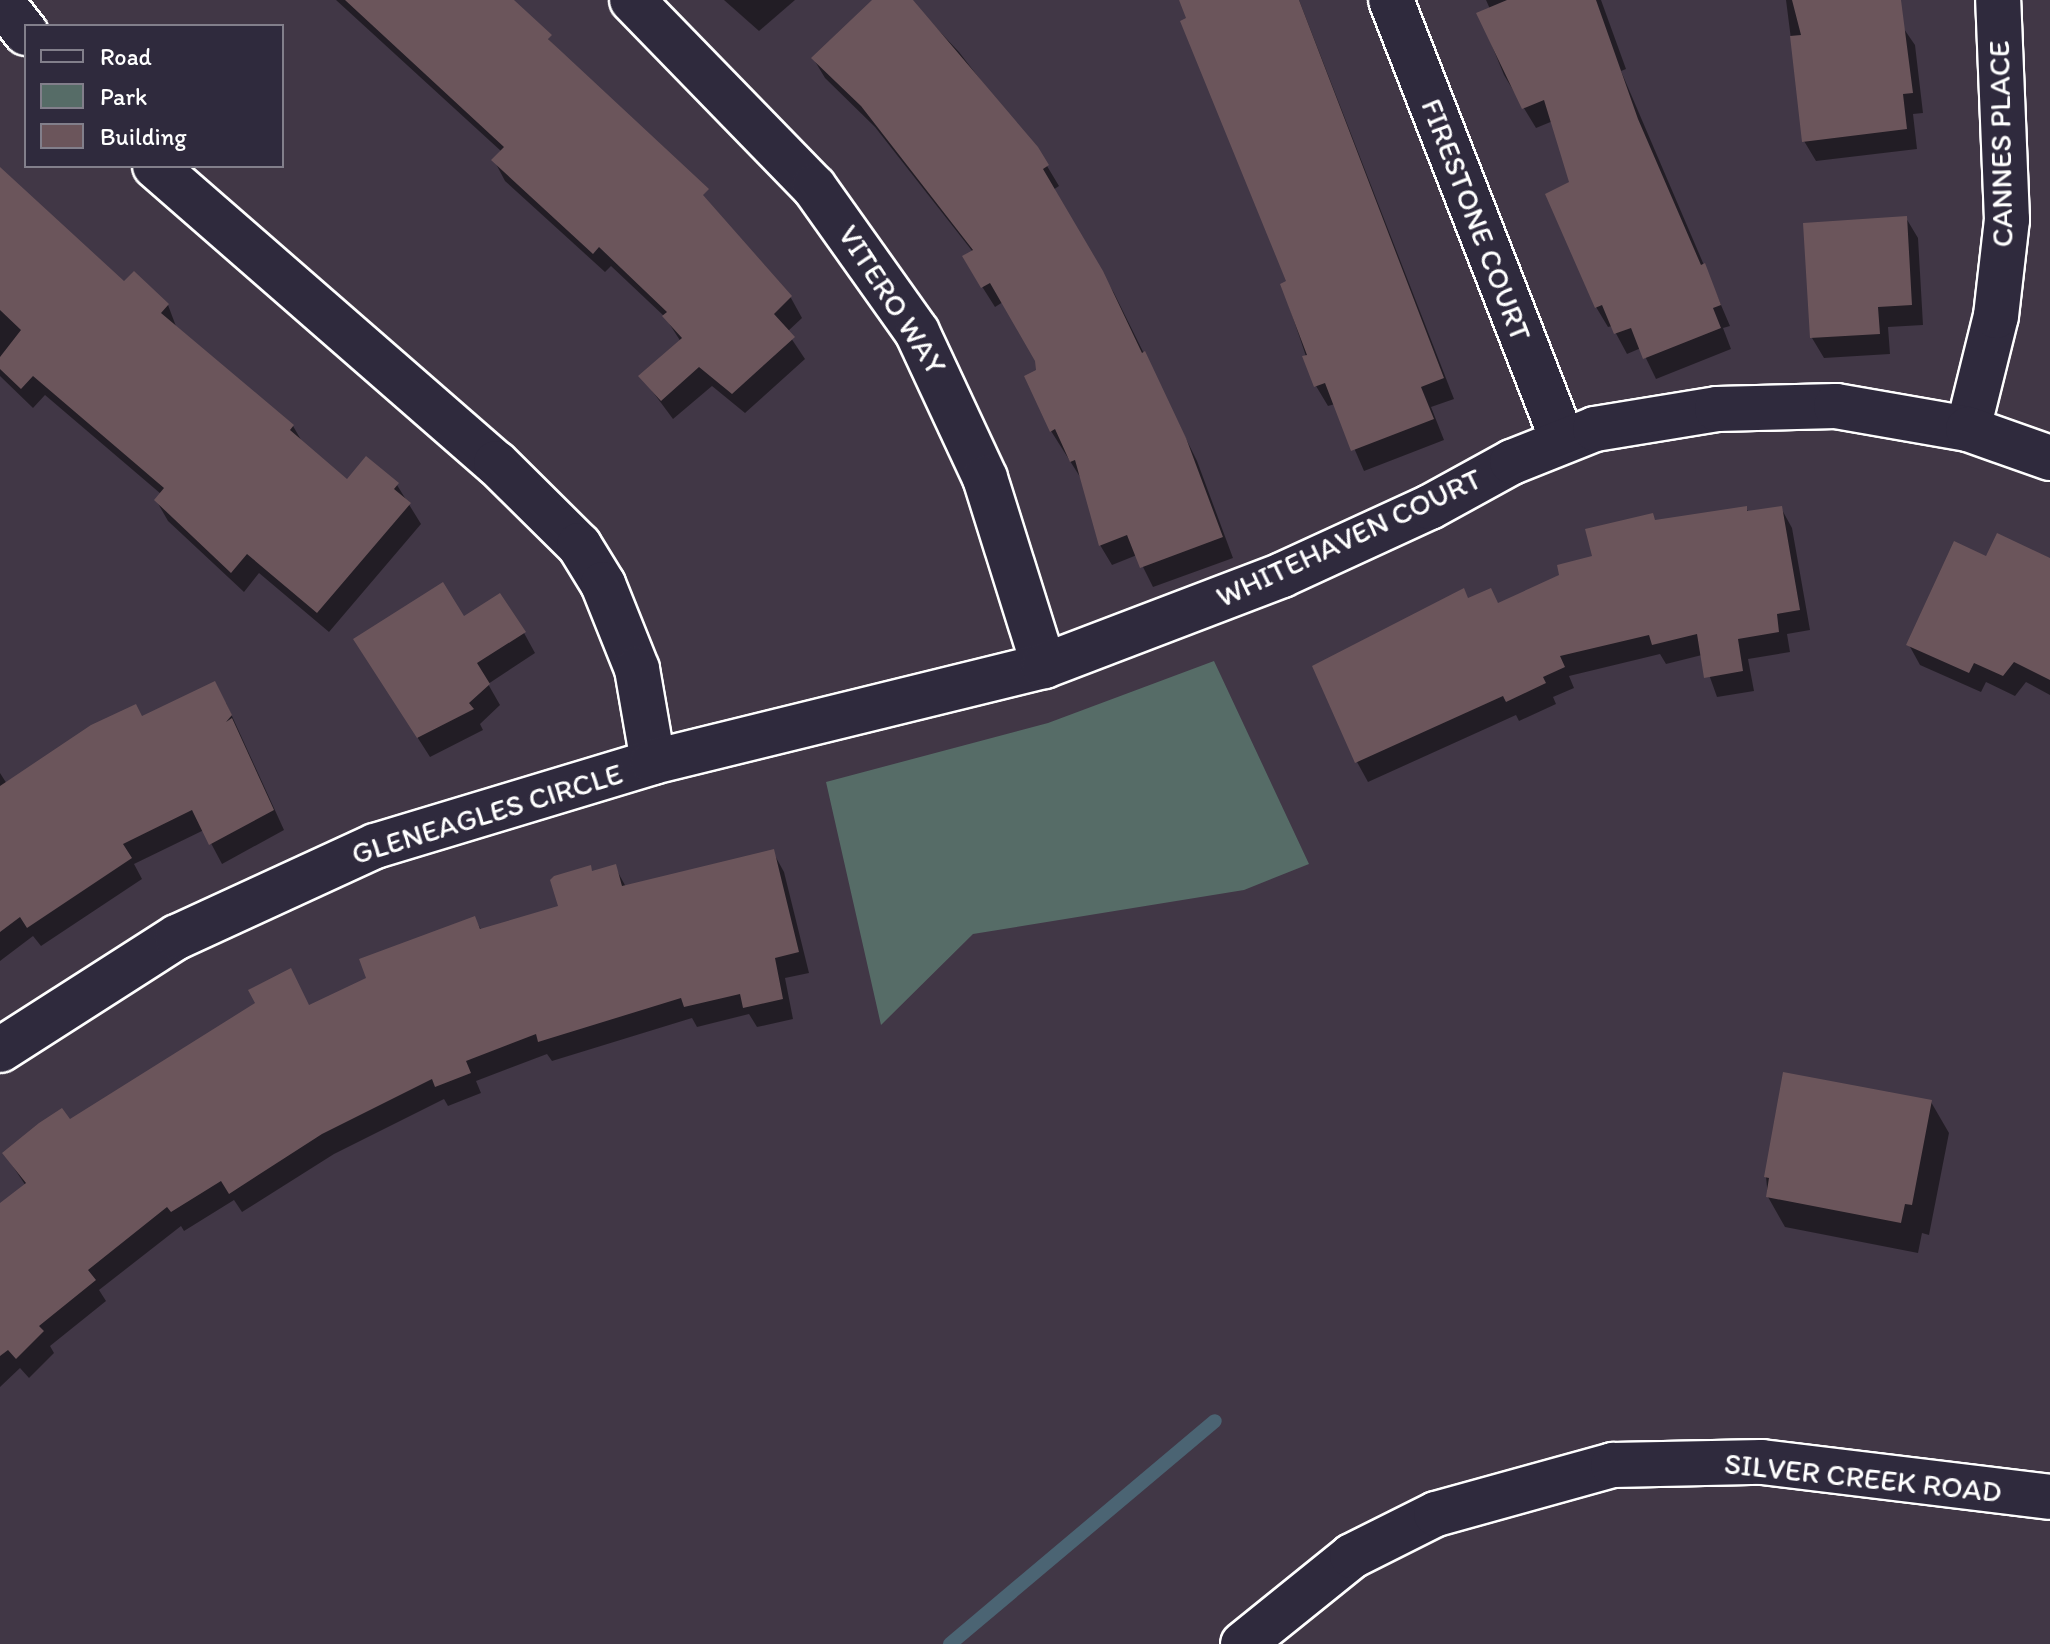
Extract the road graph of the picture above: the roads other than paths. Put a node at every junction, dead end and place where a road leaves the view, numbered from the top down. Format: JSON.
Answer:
{"nodes":[{"id":1,"x":0,"y":0,"type":"edge"},
{"id":2,"x":632,"y":0,"type":"edge"},
{"id":3,"x":1391,"y":0,"type":"edge"},
{"id":4,"x":1998,"y":0,"type":"edge"},
{"id":5,"x":24,"y":30,"type":"edge"},
{"id":6,"x":157,"y":168,"type":"edge"},
{"id":7,"x":1968,"y":429,"type":"junction"},
{"id":8,"x":1562,"y":439,"type":"junction"},
{"id":9,"x":2050,"y":458,"type":"edge"},
{"id":10,"x":1044,"y":666,"type":"junction"},
{"id":11,"x":653,"y":762,"type":"junction"},
{"id":12,"x":0,"y":1050,"type":"edge"},
{"id":13,"x":2050,"y":1497,"type":"edge"},
{"id":14,"x":1243,"y":1644,"type":"edge"}],
"edges":[{"from":1,"to":5,"type":"street"},
{"from":2,"to":10,"type":"street","name":"VITERO WAY"},
{"from":3,"to":8,"type":"street","name":"FIRESTONE COURT"},
{"from":4,"to":7,"type":"street","name":"CANNES PLACE"},
{"from":6,"to":11,"type":"street","name":"GLENEAGLES CIRCLE"},
{"from":7,"to":8,"type":"street","name":"WHITEHAVEN COURT"},
{"from":7,"to":9,"type":"street","name":"WHITEHAVEN COURT"},
{"from":8,"to":10,"type":"street","name":"WHITEHAVEN COURT"},
{"from":10,"to":11,"type":"street","name":"WHITEHAVEN COURT"},
{"from":11,"to":12,"type":"street","name":"GLENEAGLES CIRCLE"},
{"from":13,"to":14,"type":"street","name":"SILVER CREEK ROAD"}]}
